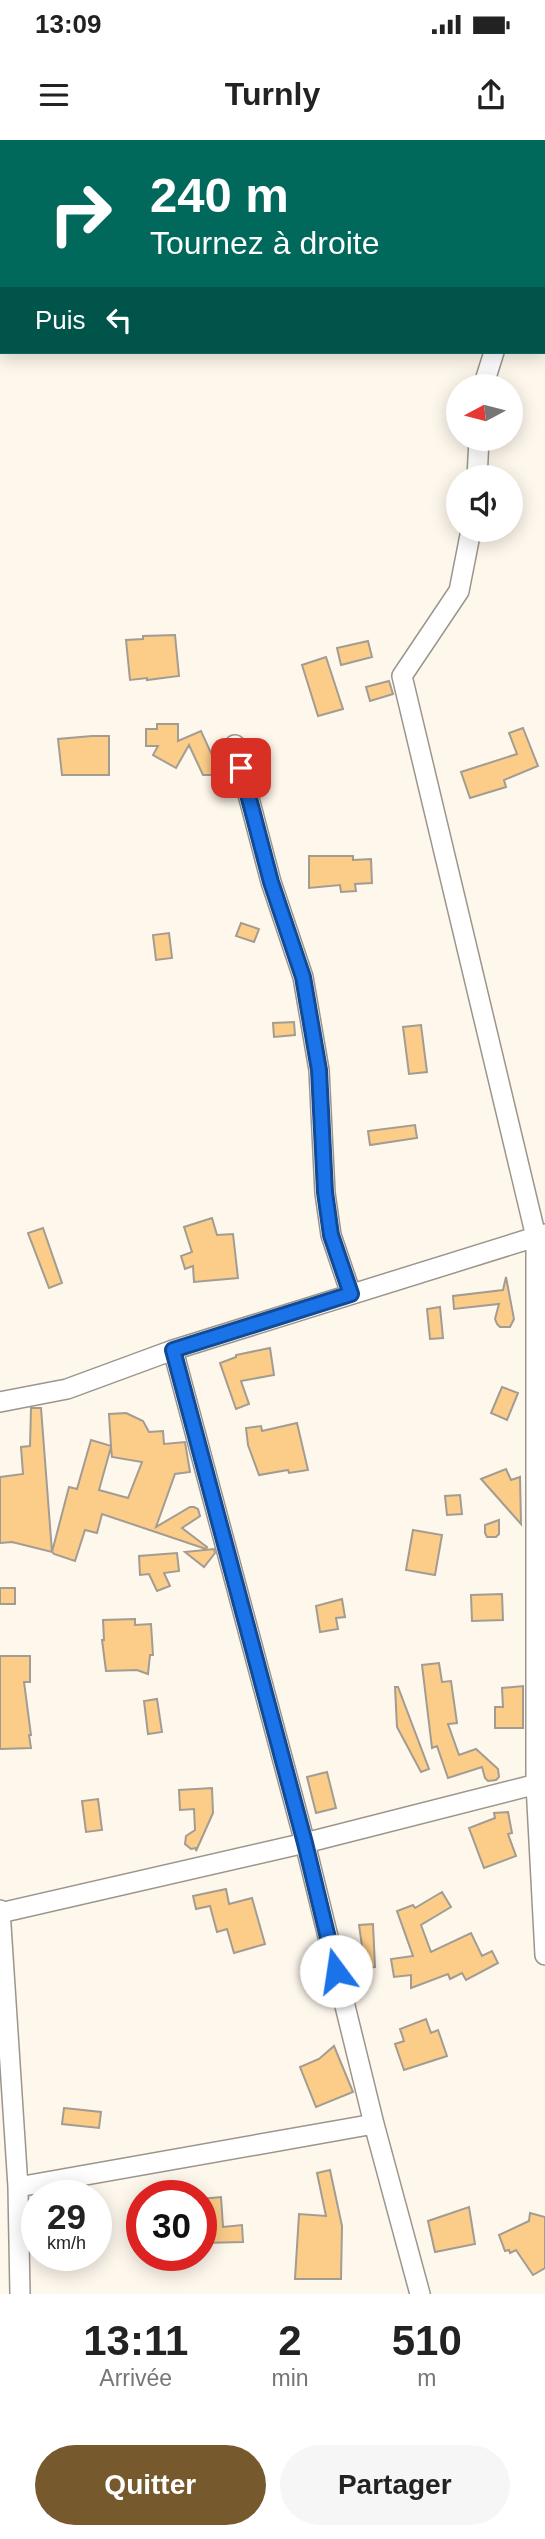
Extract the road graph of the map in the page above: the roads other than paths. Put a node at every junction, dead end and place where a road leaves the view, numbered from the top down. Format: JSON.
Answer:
{"nodes":[{"id":1,"x":493,"y":354,"type":"edge"},
{"id":2,"x":487,"y":374,"type":"edge"},
{"id":3,"x":469,"y":542,"type":"edge"},
{"id":4,"x":235,"y":745,"type":"dead end"},
{"id":5,"x":541,"y":1236,"type":"edge"},
{"id":6,"x":351,"y":1294,"type":"junction"},
{"id":7,"x":173,"y":1350,"type":"junction"},
{"id":8,"x":0,"y":1402,"type":"edge"},
{"id":9,"x":540,"y":1783,"type":"edge"},
{"id":10,"x":305,"y":1843,"type":"junction"},
{"id":11,"x":0,"y":1912,"type":"edge"},
{"id":12,"x":545,"y":1955,"type":"edge"},
{"id":13,"x":5,"y":2026,"type":"edge"},
{"id":14,"x":374,"y":2124,"type":"junction"},
{"id":15,"x":18,"y":2187,"type":"junction"},
{"id":16,"x":20,"y":2294,"type":"edge"},
{"id":17,"x":420,"y":2294,"type":"edge"}],
"edges":[{"from":1,"to":2,"type":"street"},
{"from":3,"to":5,"type":"street"},
{"from":4,"to":6,"type":"street"},
{"from":5,"to":6,"type":"street"},
{"from":5,"to":9,"type":"street"},
{"from":6,"to":7,"type":"street"},
{"from":7,"to":8,"type":"street"},
{"from":7,"to":10,"type":"street"},
{"from":9,"to":10,"type":"street"},
{"from":9,"to":12,"type":"street"},
{"from":10,"to":11,"type":"street"},
{"from":10,"to":14,"type":"street"},
{"from":11,"to":13,"type":"street"},
{"from":13,"to":15,"type":"street"},
{"from":14,"to":15,"type":"street"},
{"from":14,"to":17,"type":"street"},
{"from":15,"to":16,"type":"street"}]}
